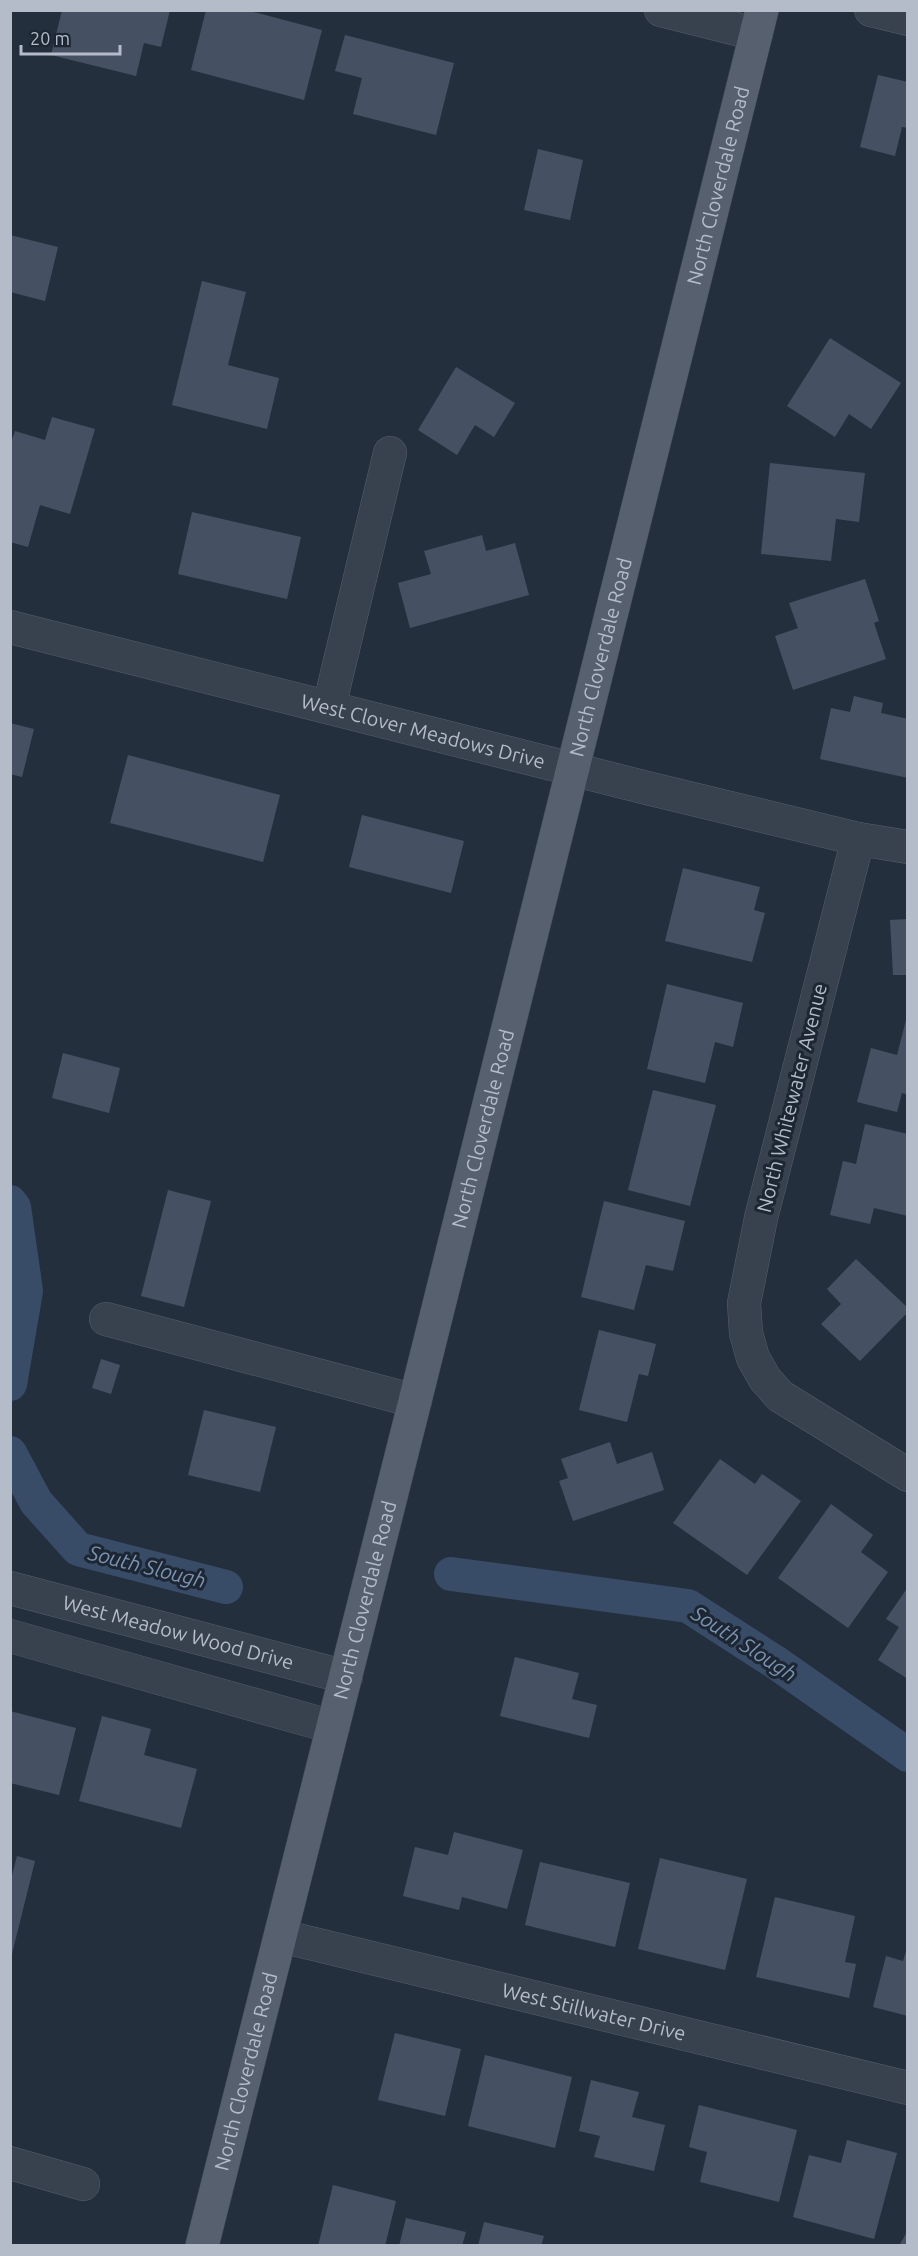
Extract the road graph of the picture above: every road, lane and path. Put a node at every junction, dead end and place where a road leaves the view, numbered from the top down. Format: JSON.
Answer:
{"nodes":[{"id":1,"x":661,"y":10,"type":"edge"},
{"id":2,"x":871,"y":10,"type":"edge"},
{"id":3,"x":908,"y":20,"type":"edge"},
{"id":4,"x":759,"y":22,"type":"edge"},
{"id":5,"x":390,"y":453,"type":"dead end"},
{"id":6,"x":10,"y":627,"type":"edge"},
{"id":7,"x":329,"y":706,"type":"junction"},
{"id":8,"x":572,"y":769,"type":"junction"},
{"id":9,"x":858,"y":839,"type":"junction"},
{"id":10,"x":908,"y":847,"type":"edge"},
{"id":11,"x":106,"y":1318,"type":"dead end"},
{"id":12,"x":415,"y":1401,"type":"junction"},
{"id":13,"x":908,"y":1474,"type":"edge"},
{"id":14,"x":10,"y":1588,"type":"edge"},
{"id":15,"x":10,"y":1636,"type":"edge"},
{"id":16,"x":346,"y":1677,"type":"junction"},
{"id":17,"x":333,"y":1728,"type":"junction"},
{"id":18,"x":281,"y":1936,"type":"junction"},
{"id":19,"x":908,"y":2088,"type":"edge"},
{"id":20,"x":10,"y":2163,"type":"edge"},
{"id":21,"x":83,"y":2184,"type":"dead end"},
{"id":22,"x":202,"y":2246,"type":"edge"}],
"edges":[{"from":1,"to":4,"type":"street"},
{"from":2,"to":3,"type":"street"},
{"from":4,"to":8,"type":"main road","name":"North Cloverdale Road"},
{"from":5,"to":7,"type":"street"},
{"from":6,"to":7,"type":"street","name":"West Clover Meadows Drive"},
{"from":7,"to":8,"type":"street","name":"West Clover Meadows Drive"},
{"from":8,"to":9,"type":"street","name":"West Clover Meadows Drive"},
{"from":8,"to":12,"type":"main road","name":"North Cloverdale Road"},
{"from":9,"to":10,"type":"street","name":"West Clover Meadows Drive"},
{"from":9,"to":13,"type":"street","name":"North Whitewater Avenue"},
{"from":11,"to":12,"type":"street"},
{"from":12,"to":16,"type":"main road","name":"North Cloverdale Road"},
{"from":14,"to":16,"type":"street","name":"West Meadow Wood Drive"},
{"from":15,"to":17,"type":"street"},
{"from":16,"to":17,"type":"main road","name":"North Cloverdale Road"},
{"from":17,"to":18,"type":"main road","name":"North Cloverdale Road"},
{"from":18,"to":19,"type":"street","name":"West Stillwater Drive"},
{"from":18,"to":22,"type":"main road","name":"North Cloverdale Road"},
{"from":20,"to":21,"type":"street"}]}
